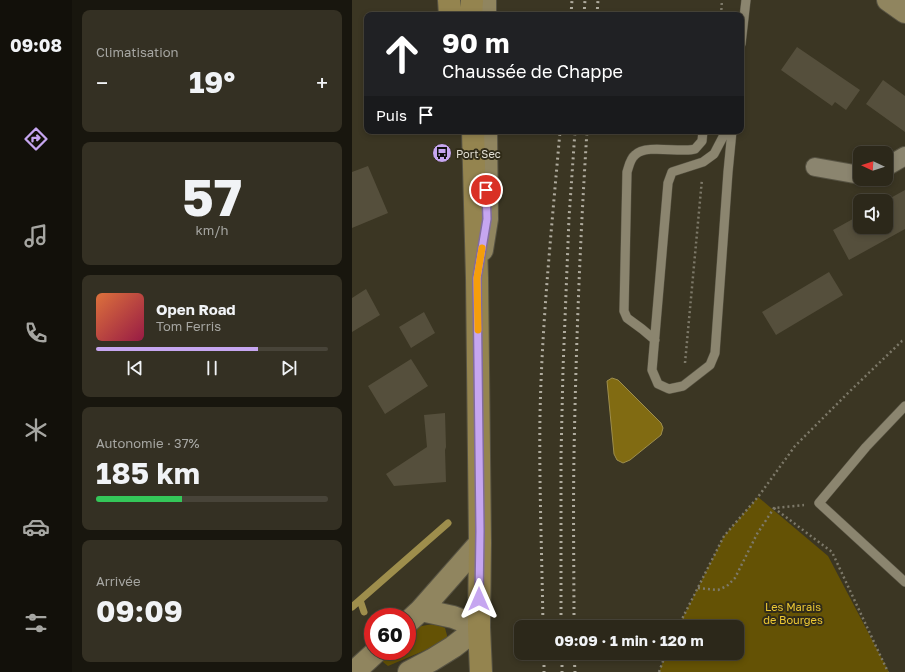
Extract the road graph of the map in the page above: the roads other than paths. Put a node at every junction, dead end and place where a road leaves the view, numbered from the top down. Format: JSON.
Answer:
{"nodes":[{"id":1,"x":449,"y":0,"type":"edge"},
{"id":2,"x":472,"y":0,"type":"edge"},
{"id":3,"x":485,"y":0,"type":"edge"},
{"id":4,"x":746,"y":0,"type":"edge"},
{"id":5,"x":752,"y":0,"type":"edge"},
{"id":6,"x":888,"y":0,"type":"edge"},
{"id":7,"x":450,"y":12,"type":"edge"},
{"id":8,"x":471,"y":12,"type":"edge"},
{"id":9,"x":485,"y":12,"type":"edge"},
{"id":10,"x":744,"y":12,"type":"edge"},
{"id":11,"x":905,"y":12,"type":"edge"},
{"id":12,"x":744,"y":17,"type":"edge"},
{"id":13,"x":459,"y":134,"type":"edge"},
{"id":14,"x":473,"y":134,"type":"edge"},
{"id":15,"x":486,"y":134,"type":"edge"},
{"id":16,"x":703,"y":134,"type":"edge"},
{"id":17,"x":724,"y":134,"type":"edge"},
{"id":18,"x":732,"y":134,"type":"edge"},
{"id":19,"x":905,"y":156,"type":"edge"},
{"id":20,"x":893,"y":163,"type":"edge"},
{"id":21,"x":814,"y":167,"type":"dead end"},
{"id":22,"x":853,"y":174,"type":"edge"},
{"id":23,"x":477,"y":278,"type":"junction"},
{"id":24,"x":655,"y":340,"type":"junction"},
{"id":25,"x":905,"y":406,"type":"edge"},
{"id":26,"x":480,"y":543,"type":"junction"},
{"id":27,"x":905,"y":582,"type":"edge"},
{"id":28,"x":416,"y":615,"type":"edge"},
{"id":29,"x":416,"y":617,"type":"edge"},
{"id":30,"x":479,"y":627,"type":"junction"},
{"id":31,"x":367,"y":660,"type":"edge"},
{"id":32,"x":354,"y":672,"type":"edge"},
{"id":33,"x":409,"y":672,"type":"edge"},
{"id":34,"x":481,"y":672,"type":"edge"}],
"edges":[{"from":1,"to":7,"type":"main road"},
{"from":2,"to":8,"type":"main road"},
{"from":3,"to":9,"type":"main road"},
{"from":4,"to":10,"type":"lane"},
{"from":5,"to":12,"type":"lane"},
{"from":6,"to":11,"type":"main road"},
{"from":13,"to":23,"type":"main road"},
{"from":14,"to":23,"type":"main road"},
{"from":15,"to":23,"type":"main road"},
{"from":16,"to":24,"type":"lane"},
{"from":17,"to":24,"type":"lane"},
{"from":18,"to":24,"type":"lane"},
{"from":19,"to":20,"type":"street"},
{"from":21,"to":22,"type":"street"},
{"from":23,"to":26,"type":"main road"},
{"from":25,"to":27,"type":"lane"},
{"from":26,"to":28,"type":"main road"},
{"from":26,"to":30,"type":"main road"},
{"from":29,"to":30,"type":"main road"},
{"from":30,"to":33,"type":"main road"},
{"from":30,"to":34,"type":"main road"},
{"from":31,"to":32,"type":"main road"}]}
